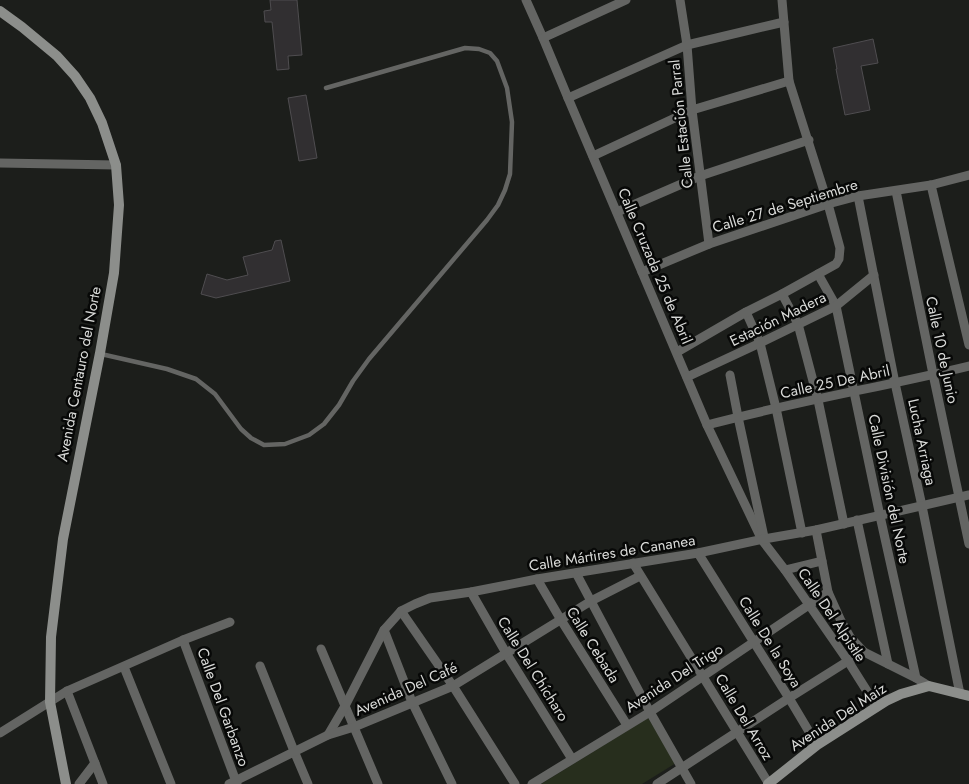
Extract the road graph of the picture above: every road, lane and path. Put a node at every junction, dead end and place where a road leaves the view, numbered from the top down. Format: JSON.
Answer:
{"nodes":[{"id":1,"x":526,"y":0,"type":"edge"},
{"id":2,"x":626,"y":0,"type":"edge"},
{"id":3,"x":680,"y":0,"type":"edge"},
{"id":4,"x":782,"y":0,"type":"edge"},
{"id":5,"x":0,"y":12,"type":"edge"},
{"id":6,"x":784,"y":22,"type":"junction"},
{"id":7,"x":544,"y":38,"type":"junction"},
{"id":8,"x":687,"y":46,"type":"junction"},
{"id":9,"x":789,"y":81,"type":"junction"},
{"id":10,"x":326,"y":88,"type":"dead end"},
{"id":11,"x":568,"y":98,"type":"junction"},
{"id":12,"x":692,"y":110,"type":"junction"},
{"id":13,"x":808,"y":140,"type":"junction"},
{"id":14,"x":593,"y":156,"type":"junction"},
{"id":15,"x":0,"y":162,"type":"edge"},
{"id":16,"x":116,"y":165,"type":"junction"},
{"id":17,"x":969,"y":175,"type":"edge"},
{"id":18,"x":700,"y":176,"type":"junction"},
{"id":19,"x":931,"y":185,"type":"junction"},
{"id":20,"x":896,"y":191,"type":"junction"},
{"id":21,"x":858,"y":196,"type":"junction"},
{"id":22,"x":828,"y":204,"type":"junction"},
{"id":23,"x":617,"y":212,"type":"junction"},
{"id":24,"x":709,"y":244,"type":"junction"},
{"id":25,"x":642,"y":272,"type":"junction"},
{"id":26,"x":818,"y":274,"type":"junction"},
{"id":27,"x":874,"y":275,"type":"junction"},
{"id":28,"x":782,"y":294,"type":"junction"},
{"id":29,"x":836,"y":306,"type":"junction"},
{"id":30,"x":746,"y":312,"type":"junction"},
{"id":31,"x":798,"y":324,"type":"junction"},
{"id":32,"x":760,"y":343,"type":"junction"},
{"id":33,"x":969,"y":345,"type":"edge"},
{"id":34,"x":676,"y":352,"type":"junction"},
{"id":35,"x":100,"y":353,"type":"junction"},
{"id":36,"x":969,"y":366,"type":"edge"},
{"id":37,"x":933,"y":374,"type":"junction"},
{"id":38,"x":730,"y":375,"type":"dead end"},
{"id":39,"x":687,"y":376,"type":"junction"},
{"id":40,"x":895,"y":383,"type":"junction"},
{"id":41,"x":854,"y":392,"type":"junction"},
{"id":42,"x":818,"y":400,"type":"junction"},
{"id":43,"x":776,"y":408,"type":"junction"},
{"id":44,"x":738,"y":417,"type":"junction"},
{"id":45,"x":707,"y":425,"type":"junction"},
{"id":46,"x":969,"y":495,"type":"edge"},
{"id":47,"x":959,"y":497,"type":"junction"},
{"id":48,"x":922,"y":506,"type":"junction"},
{"id":49,"x":880,"y":516,"type":"junction"},
{"id":50,"x":857,"y":520,"type":"junction"},
{"id":51,"x":844,"y":524,"type":"junction"},
{"id":52,"x":816,"y":530,"type":"junction"},
{"id":53,"x":802,"y":533,"type":"junction"},
{"id":54,"x":763,"y":540,"type":"junction"},
{"id":55,"x":969,"y":544,"type":"edge"},
{"id":56,"x":698,"y":553,"type":"junction"},
{"id":57,"x":822,"y":561,"type":"junction"},
{"id":58,"x":633,"y":563,"type":"junction"},
{"id":59,"x":785,"y":570,"type":"junction"},
{"id":60,"x":576,"y":573,"type":"junction"},
{"id":61,"x":640,"y":576,"type":"junction"},
{"id":62,"x":536,"y":579,"type":"junction"},
{"id":63,"x":471,"y":592,"type":"junction"},
{"id":64,"x":828,"y":592,"type":"junction"},
{"id":65,"x":591,"y":601,"type":"junction"},
{"id":66,"x":809,"y":605,"type":"junction"},
{"id":67,"x":401,"y":611,"type":"junction"},
{"id":68,"x":561,"y":620,"type":"junction"},
{"id":69,"x":230,"y":622,"type":"dead end"},
{"id":70,"x":384,"y":630,"type":"junction"},
{"id":71,"x":183,"y":640,"type":"junction"},
{"id":72,"x":754,"y":642,"type":"junction"},
{"id":73,"x":321,"y":649,"type":"dead end"},
{"id":74,"x":864,"y":652,"type":"junction"},
{"id":75,"x":506,"y":653,"type":"junction"},
{"id":76,"x":848,"y":661,"type":"junction"},
{"id":77,"x":888,"y":664,"type":"junction"},
{"id":78,"x":124,"y":666,"type":"junction"},
{"id":79,"x":260,"y":666,"type":"dead end"},
{"id":80,"x":703,"y":676,"type":"junction"},
{"id":81,"x":916,"y":678,"type":"junction"},
{"id":82,"x":453,"y":686,"type":"junction"},
{"id":83,"x":929,"y":686,"type":"junction"},
{"id":84,"x":67,"y":691,"type":"junction"},
{"id":85,"x":964,"y":695,"type":"edge"},
{"id":86,"x":790,"y":698,"type":"junction"},
{"id":87,"x":50,"y":702,"type":"junction"},
{"id":88,"x":412,"y":702,"type":"junction"},
{"id":89,"x":345,"y":706,"type":"junction"},
{"id":90,"x":877,"y":707,"type":"junction"},
{"id":91,"x":650,"y":712,"type":"junction"},
{"id":92,"x":627,"y":726,"type":"junction"},
{"id":93,"x":354,"y":727,"type":"junction"},
{"id":94,"x":738,"y":732,"type":"junction"},
{"id":95,"x":0,"y":733,"type":"edge"},
{"id":96,"x":328,"y":735,"type":"junction"},
{"id":97,"x":817,"y":745,"type":"junction"},
{"id":98,"x":294,"y":752,"type":"junction"},
{"id":99,"x":572,"y":759,"type":"junction"},
{"id":100,"x":95,"y":763,"type":"junction"},
{"id":101,"x":682,"y":769,"type":"junction"},
{"id":102,"x":234,"y":783,"type":"edge"},
{"id":103,"x":66,"y":784,"type":"edge"},
{"id":104,"x":79,"y":784,"type":"edge"},
{"id":105,"x":103,"y":784,"type":"edge"},
{"id":106,"x":171,"y":784,"type":"edge"},
{"id":107,"x":308,"y":784,"type":"edge"},
{"id":108,"x":378,"y":784,"type":"edge"},
{"id":109,"x":452,"y":784,"type":"edge"},
{"id":110,"x":515,"y":784,"type":"edge"},
{"id":111,"x":532,"y":784,"type":"edge"},
{"id":112,"x":658,"y":784,"type":"edge"},
{"id":113,"x":691,"y":784,"type":"edge"},
{"id":114,"x":769,"y":784,"type":"edge"}],
"edges":[{"from":1,"to":7,"type":"street","name":"Calle Cruzada 25 de Abril"},
{"from":2,"to":7,"type":"street"},
{"from":3,"to":8,"type":"street","name":"Calle Estación Parral"},
{"from":4,"to":6,"type":"street"},
{"from":5,"to":16,"type":"main road","name":"Avenida Centauro del Norte"},
{"from":6,"to":8,"type":"street"},
{"from":6,"to":9,"type":"street"},
{"from":7,"to":11,"type":"street","name":"Calle Cruzada 25 de Abril"},
{"from":8,"to":11,"type":"street"},
{"from":8,"to":12,"type":"street","name":"Calle Estación Parral"},
{"from":9,"to":12,"type":"street"},
{"from":9,"to":13,"type":"street"},
{"from":10,"to":35,"type":"lane"},
{"from":11,"to":14,"type":"street","name":"Calle Cruzada 25 de Abril"},
{"from":12,"to":14,"type":"street"},
{"from":12,"to":18,"type":"street","name":"Calle Estación Parral"},
{"from":13,"to":18,"type":"street"},
{"from":13,"to":22,"type":"street"},
{"from":14,"to":23,"type":"street","name":"Calle Cruzada 25 de Abril"},
{"from":15,"to":16,"type":"street"},
{"from":16,"to":35,"type":"main road","name":"Avenida Centauro del Norte"},
{"from":17,"to":19,"type":"street","name":"Calle 27 de Septiembre"},
{"from":18,"to":23,"type":"street"},
{"from":18,"to":24,"type":"street","name":"Calle Estación Parral"},
{"from":19,"to":20,"type":"street","name":"Calle 27 de Septiembre"},
{"from":19,"to":33,"type":"street"},
{"from":20,"to":21,"type":"street","name":"Calle 27 de Septiembre"},
{"from":20,"to":37,"type":"street","name":"Calle 10 de Junio"},
{"from":21,"to":22,"type":"street","name":"Calle 27 de Septiembre"},
{"from":21,"to":27,"type":"street","name":"Lucha Arriaga"},
{"from":22,"to":24,"type":"street","name":"Calle 27 de Septiembre"},
{"from":22,"to":26,"type":"street"},
{"from":23,"to":25,"type":"street","name":"Calle Cruzada 25 de Abril"},
{"from":24,"to":25,"type":"street","name":"Calle 27 de Septiembre"},
{"from":25,"to":34,"type":"street","name":"Calle Cruzada 25 de Abril"},
{"from":26,"to":28,"type":"street"},
{"from":26,"to":29,"type":"street","name":"Calle División del Norte"},
{"from":27,"to":29,"type":"street","name":"Estación Madera"},
{"from":27,"to":40,"type":"street","name":"Lucha Arriaga"},
{"from":28,"to":30,"type":"street"},
{"from":28,"to":31,"type":"street"},
{"from":29,"to":31,"type":"street","name":"Estación Madera"},
{"from":29,"to":41,"type":"street","name":"Calle División del Norte"},
{"from":30,"to":32,"type":"street"},
{"from":30,"to":34,"type":"street"},
{"from":31,"to":32,"type":"street","name":"Estación Madera"},
{"from":31,"to":42,"type":"street"},
{"from":32,"to":39,"type":"street","name":"Estación Madera"},
{"from":32,"to":43,"type":"street"},
{"from":34,"to":39,"type":"street","name":"Calle Cruzada 25 de Abril"},
{"from":35,"to":87,"type":"main road","name":"Avenida Centauro del Norte"},
{"from":36,"to":37,"type":"street","name":"Calle 25 De Abril"},
{"from":37,"to":40,"type":"street","name":"Calle 25 De Abril"},
{"from":37,"to":47,"type":"street","name":"Calle 10 de Junio"},
{"from":38,"to":44,"type":"street"},
{"from":39,"to":45,"type":"street","name":"Calle Cruzada 25 de Abril"},
{"from":40,"to":41,"type":"street","name":"Calle 25 De Abril"},
{"from":40,"to":48,"type":"street","name":"Lucha Arriaga"},
{"from":41,"to":42,"type":"street","name":"Calle 25 De Abril"},
{"from":41,"to":49,"type":"street","name":"Calle División del Norte"},
{"from":42,"to":43,"type":"street","name":"Calle 25 De Abril"},
{"from":42,"to":51,"type":"street"},
{"from":43,"to":44,"type":"street","name":"Calle 25 De Abril"},
{"from":43,"to":53,"type":"street"},
{"from":44,"to":45,"type":"street","name":"Calle 25 De Abril"},
{"from":44,"to":54,"type":"street"},
{"from":45,"to":54,"type":"street","name":"Calle Cruzada 25 de Abril"},
{"from":46,"to":47,"type":"street","name":"Calle Mártires de Cananea"},
{"from":47,"to":48,"type":"street","name":"Calle Mártires de Cananea"},
{"from":47,"to":55,"type":"street","name":"Calle 10 de Junio"},
{"from":48,"to":49,"type":"street","name":"Calle Mártires de Cananea"},
{"from":48,"to":85,"type":"street","name":"Lucha Arriaga"},
{"from":49,"to":50,"type":"street","name":"Calle Mártires de Cananea"},
{"from":49,"to":81,"type":"street","name":"Calle División del Norte"},
{"from":50,"to":51,"type":"street","name":"Calle Mártires de Cananea"},
{"from":50,"to":77,"type":"street"},
{"from":51,"to":52,"type":"street","name":"Calle Mártires de Cananea"},
{"from":52,"to":53,"type":"street","name":"Calle Mártires de Cananea"},
{"from":52,"to":57,"type":"street"},
{"from":53,"to":54,"type":"street","name":"Calle Mártires de Cananea"},
{"from":54,"to":56,"type":"street","name":"Calle Mártires de Cananea"},
{"from":54,"to":59,"type":"street","name":"Calle Del Alpistle"},
{"from":56,"to":58,"type":"street","name":"Calle Mártires de Cananea"},
{"from":56,"to":72,"type":"street","name":"Calle De la Soya"},
{"from":57,"to":59,"type":"street"},
{"from":57,"to":64,"type":"street"},
{"from":58,"to":60,"type":"street","name":"Calle Mártires de Cananea"},
{"from":58,"to":61,"type":"street","name":"Calle Del Arroz"},
{"from":59,"to":66,"type":"street","name":"Calle Del Alpistle"},
{"from":60,"to":62,"type":"street","name":"Calle Mártires de Cananea"},
{"from":60,"to":65,"type":"street"},
{"from":61,"to":65,"type":"street","name":"Avenida Del Café"},
{"from":61,"to":80,"type":"street","name":"Calle Del Arroz"},
{"from":62,"to":63,"type":"street","name":"Calle Mártires de Cananea"},
{"from":62,"to":68,"type":"street","name":"Calle Cebada"},
{"from":63,"to":67,"type":"street","name":"Calle Mártires de Cananea"},
{"from":63,"to":75,"type":"street","name":"Calle Del Chícharo"},
{"from":64,"to":66,"type":"street","name":"Avenida Del Trigo"},
{"from":64,"to":74,"type":"street"},
{"from":65,"to":68,"type":"street","name":"Avenida Del Café"},
{"from":65,"to":91,"type":"street"},
{"from":66,"to":72,"type":"street","name":"Avenida Del Trigo"},
{"from":66,"to":76,"type":"street","name":"Calle Del Alpistle"},
{"from":67,"to":70,"type":"street","name":"Calle Mártires de Cananea"},
{"from":67,"to":82,"type":"street"},
{"from":68,"to":75,"type":"street","name":"Avenida Del Café"},
{"from":68,"to":92,"type":"street","name":"Calle Cebada"},
{"from":69,"to":71,"type":"street"},
{"from":70,"to":88,"type":"street"},
{"from":70,"to":89,"type":"street","name":"Calle Mártires de Cananea"},
{"from":71,"to":78,"type":"street"},
{"from":71,"to":102,"type":"street","name":"Calle Del Garbanzo"},
{"from":72,"to":80,"type":"street","name":"Avenida Del Trigo"},
{"from":72,"to":86,"type":"street","name":"Calle De la Soya"},
{"from":73,"to":89,"type":"street"},
{"from":74,"to":76,"type":"street"},
{"from":74,"to":77,"type":"street"},
{"from":75,"to":82,"type":"street","name":"Avenida Del Café"},
{"from":75,"to":99,"type":"street","name":"Calle Del Chícharo"},
{"from":76,"to":86,"type":"street"},
{"from":76,"to":90,"type":"street","name":"Calle Del Alpistle"},
{"from":77,"to":81,"type":"street"},
{"from":78,"to":84,"type":"street"},
{"from":78,"to":106,"type":"street"},
{"from":79,"to":98,"type":"street"},
{"from":80,"to":91,"type":"street","name":"Avenida Del Trigo"},
{"from":80,"to":94,"type":"street","name":"Calle Del Arroz"},
{"from":81,"to":83,"type":"street"},
{"from":82,"to":88,"type":"street","name":"Avenida Del Café"},
{"from":82,"to":110,"type":"street"},
{"from":83,"to":85,"type":"main road"},
{"from":83,"to":90,"type":"main road","name":"Avenida Del Maíz"},
{"from":84,"to":87,"type":"street"},
{"from":84,"to":100,"type":"street"},
{"from":86,"to":94,"type":"street"},
{"from":86,"to":97,"type":"street","name":"Calle De la Soya"},
{"from":87,"to":95,"type":"street"},
{"from":87,"to":103,"type":"main road","name":"Avenida Centauro del Norte"},
{"from":88,"to":93,"type":"street","name":"Avenida Del Café"},
{"from":88,"to":109,"type":"street"},
{"from":89,"to":93,"type":"street"},
{"from":89,"to":96,"type":"street","name":"Calle Mártires de Cananea"},
{"from":90,"to":97,"type":"main road","name":"Avenida Del Maíz"},
{"from":91,"to":92,"type":"street","name":"Avenida Del Trigo"},
{"from":91,"to":101,"type":"street"},
{"from":92,"to":99,"type":"street","name":"Avenida Del Trigo"},
{"from":93,"to":96,"type":"street","name":"Avenida Del Café"},
{"from":93,"to":108,"type":"street"},
{"from":94,"to":101,"type":"street"},
{"from":94,"to":114,"type":"street","name":"Calle Del Arroz"},
{"from":96,"to":98,"type":"street","name":"Avenida Del Café"},
{"from":97,"to":114,"type":"main road","name":"Avenida Del Maíz"},
{"from":98,"to":102,"type":"street","name":"Avenida Del Café"},
{"from":98,"to":107,"type":"street"},
{"from":99,"to":111,"type":"street","name":"Avenida Del Trigo"},
{"from":100,"to":104,"type":"street"},
{"from":100,"to":105,"type":"street"},
{"from":101,"to":112,"type":"street"},
{"from":101,"to":113,"type":"street"}]}
